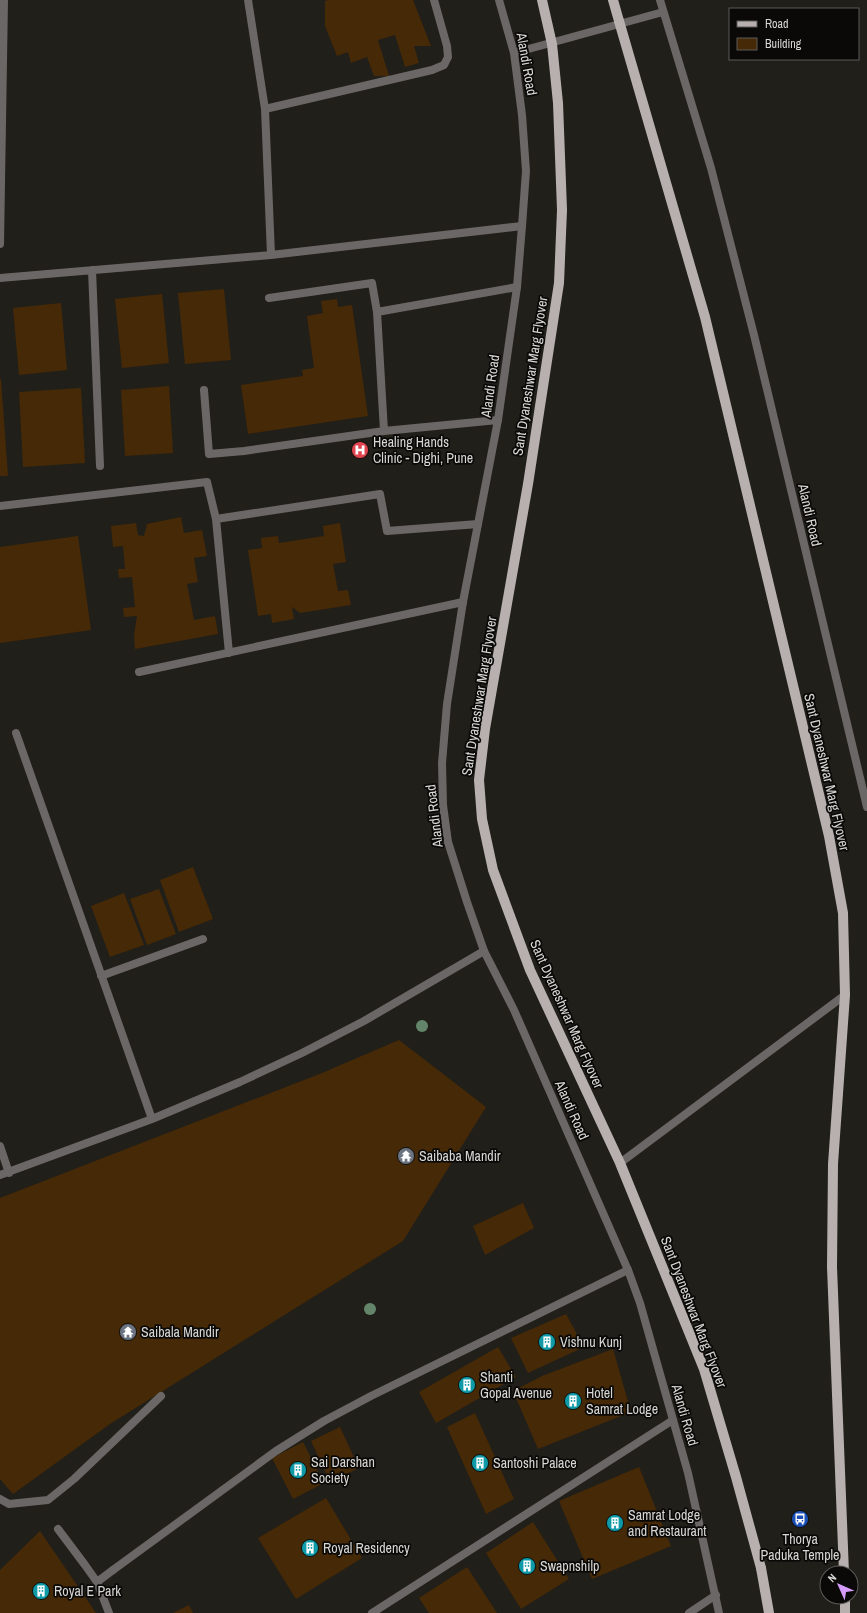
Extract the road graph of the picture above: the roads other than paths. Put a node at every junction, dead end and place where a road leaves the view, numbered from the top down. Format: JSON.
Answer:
{"nodes":[{"id":1,"x":4,"y":0,"type":"edge"},
{"id":2,"x":248,"y":0,"type":"edge"},
{"id":3,"x":434,"y":0,"type":"edge"},
{"id":4,"x":499,"y":0,"type":"edge"},
{"id":5,"x":542,"y":0,"type":"edge"},
{"id":6,"x":613,"y":0,"type":"edge"},
{"id":7,"x":660,"y":0,"type":"edge"},
{"id":8,"x":663,"y":12,"type":"junction"},
{"id":9,"x":514,"y":53,"type":"junction"},
{"id":10,"x":265,"y":109,"type":"junction"},
{"id":11,"x":0,"y":112,"type":"edge"},
{"id":12,"x":522,"y":226,"type":"junction"},
{"id":13,"x":0,"y":234,"type":"edge"},
{"id":14,"x":0,"y":244,"type":"edge"},
{"id":15,"x":271,"y":255,"type":"junction"},
{"id":16,"x":92,"y":270,"type":"junction"},
{"id":17,"x":0,"y":278,"type":"edge"},
{"id":18,"x":517,"y":287,"type":"junction"},
{"id":19,"x":269,"y":298,"type":"dead end"},
{"id":20,"x":377,"y":312,"type":"junction"},
{"id":21,"x":204,"y":390,"type":"dead end"},
{"id":22,"x":498,"y":420,"type":"junction"},
{"id":23,"x":384,"y":431,"type":"junction"},
{"id":24,"x":100,"y":466,"type":"dead end"},
{"id":25,"x":0,"y":506,"type":"edge"},
{"id":26,"x":216,"y":519,"type":"junction"},
{"id":27,"x":478,"y":524,"type":"junction"},
{"id":28,"x":464,"y":602,"type":"junction"},
{"id":29,"x":229,"y":653,"type":"junction"},
{"id":30,"x":139,"y":672,"type":"dead end"},
{"id":31,"x":16,"y":733,"type":"dead end"},
{"id":32,"x":867,"y":806,"type":"edge"},
{"id":33,"x":203,"y":939,"type":"dead end"},
{"id":34,"x":484,"y":951,"type":"junction"},
{"id":35,"x":101,"y":976,"type":"junction"},
{"id":36,"x":844,"y":995,"type":"junction"},
{"id":37,"x":152,"y":1119,"type":"junction"},
{"id":38,"x":0,"y":1146,"type":"edge"},
{"id":39,"x":620,"y":1163,"type":"junction"},
{"id":40,"x":9,"y":1173,"type":"junction"},
{"id":41,"x":0,"y":1176,"type":"edge"},
{"id":42,"x":628,"y":1270,"type":"junction"},
{"id":43,"x":161,"y":1396,"type":"dead end"},
{"id":44,"x":673,"y":1420,"type":"junction"},
{"id":45,"x":0,"y":1499,"type":"edge"},
{"id":46,"x":58,"y":1530,"type":"dead end"},
{"id":47,"x":844,"y":1565,"type":"edge"},
{"id":48,"x":96,"y":1582,"type":"junction"},
{"id":49,"x":716,"y":1595,"type":"junction"},
{"id":50,"x":109,"y":1613,"type":"edge"},
{"id":51,"x":372,"y":1613,"type":"edge"},
{"id":52,"x":689,"y":1613,"type":"edge"},
{"id":53,"x":719,"y":1613,"type":"edge"},
{"id":54,"x":769,"y":1613,"type":"edge"}],
"edges":[{"from":1,"to":11,"type":"street"},
{"from":2,"to":10,"type":"street"},
{"from":3,"to":10,"type":"street"},
{"from":4,"to":9,"type":"street","name":"Alandi Road"},
{"from":5,"to":39,"type":"main road","name":"Sant Dyaneshwar Marg Flyover","bridge":true},
{"from":6,"to":36,"type":"main road","name":"Sant Dyaneshwar Marg Flyover","bridge":true},
{"from":7,"to":8,"type":"street","name":"Alandi Road"},
{"from":8,"to":9,"type":"street"},
{"from":8,"to":32,"type":"street","name":"Alandi Road"},
{"from":9,"to":12,"type":"street","name":"Alandi Road"},
{"from":10,"to":15,"type":"street"},
{"from":11,"to":13,"type":"street"},
{"from":12,"to":15,"type":"street"},
{"from":12,"to":18,"type":"street","name":"Alandi Road"},
{"from":13,"to":14,"type":"street"},
{"from":15,"to":16,"type":"street"},
{"from":16,"to":17,"type":"street"},
{"from":16,"to":24,"type":"street"},
{"from":18,"to":20,"type":"street"},
{"from":18,"to":22,"type":"street","name":"Alandi Road"},
{"from":19,"to":20,"type":"street"},
{"from":20,"to":23,"type":"street"},
{"from":21,"to":23,"type":"street"},
{"from":22,"to":23,"type":"street"},
{"from":22,"to":27,"type":"street","name":"Alandi Road"},
{"from":25,"to":26,"type":"street"},
{"from":26,"to":27,"type":"street"},
{"from":26,"to":29,"type":"street"},
{"from":27,"to":28,"type":"street","name":"Alandi Road"},
{"from":28,"to":29,"type":"street"},
{"from":28,"to":34,"type":"street","name":"Alandi Road"},
{"from":29,"to":30,"type":"street"},
{"from":31,"to":35,"type":"street"},
{"from":33,"to":35,"type":"street"},
{"from":34,"to":37,"type":"street"},
{"from":34,"to":42,"type":"street","name":"Alandi Road"},
{"from":35,"to":37,"type":"street"},
{"from":36,"to":39,"type":"street"},
{"from":36,"to":47,"type":"main road","name":"Sant Dyaneshwar Marg Flyover","bridge":true},
{"from":37,"to":40,"type":"street"},
{"from":38,"to":40,"type":"street"},
{"from":39,"to":54,"type":"main road","name":"Sant Dyaneshwar Marg Flyover","bridge":true},
{"from":40,"to":41,"type":"street"},
{"from":42,"to":44,"type":"street","name":"Alandi Road"},
{"from":42,"to":48,"type":"street"},
{"from":43,"to":45,"type":"street"},
{"from":44,"to":49,"type":"street","name":"Alandi Road"},
{"from":44,"to":51,"type":"street"},
{"from":46,"to":48,"type":"street"},
{"from":48,"to":50,"type":"street"},
{"from":49,"to":52,"type":"street"},
{"from":49,"to":53,"type":"street","name":"Alandi Road"}]}
